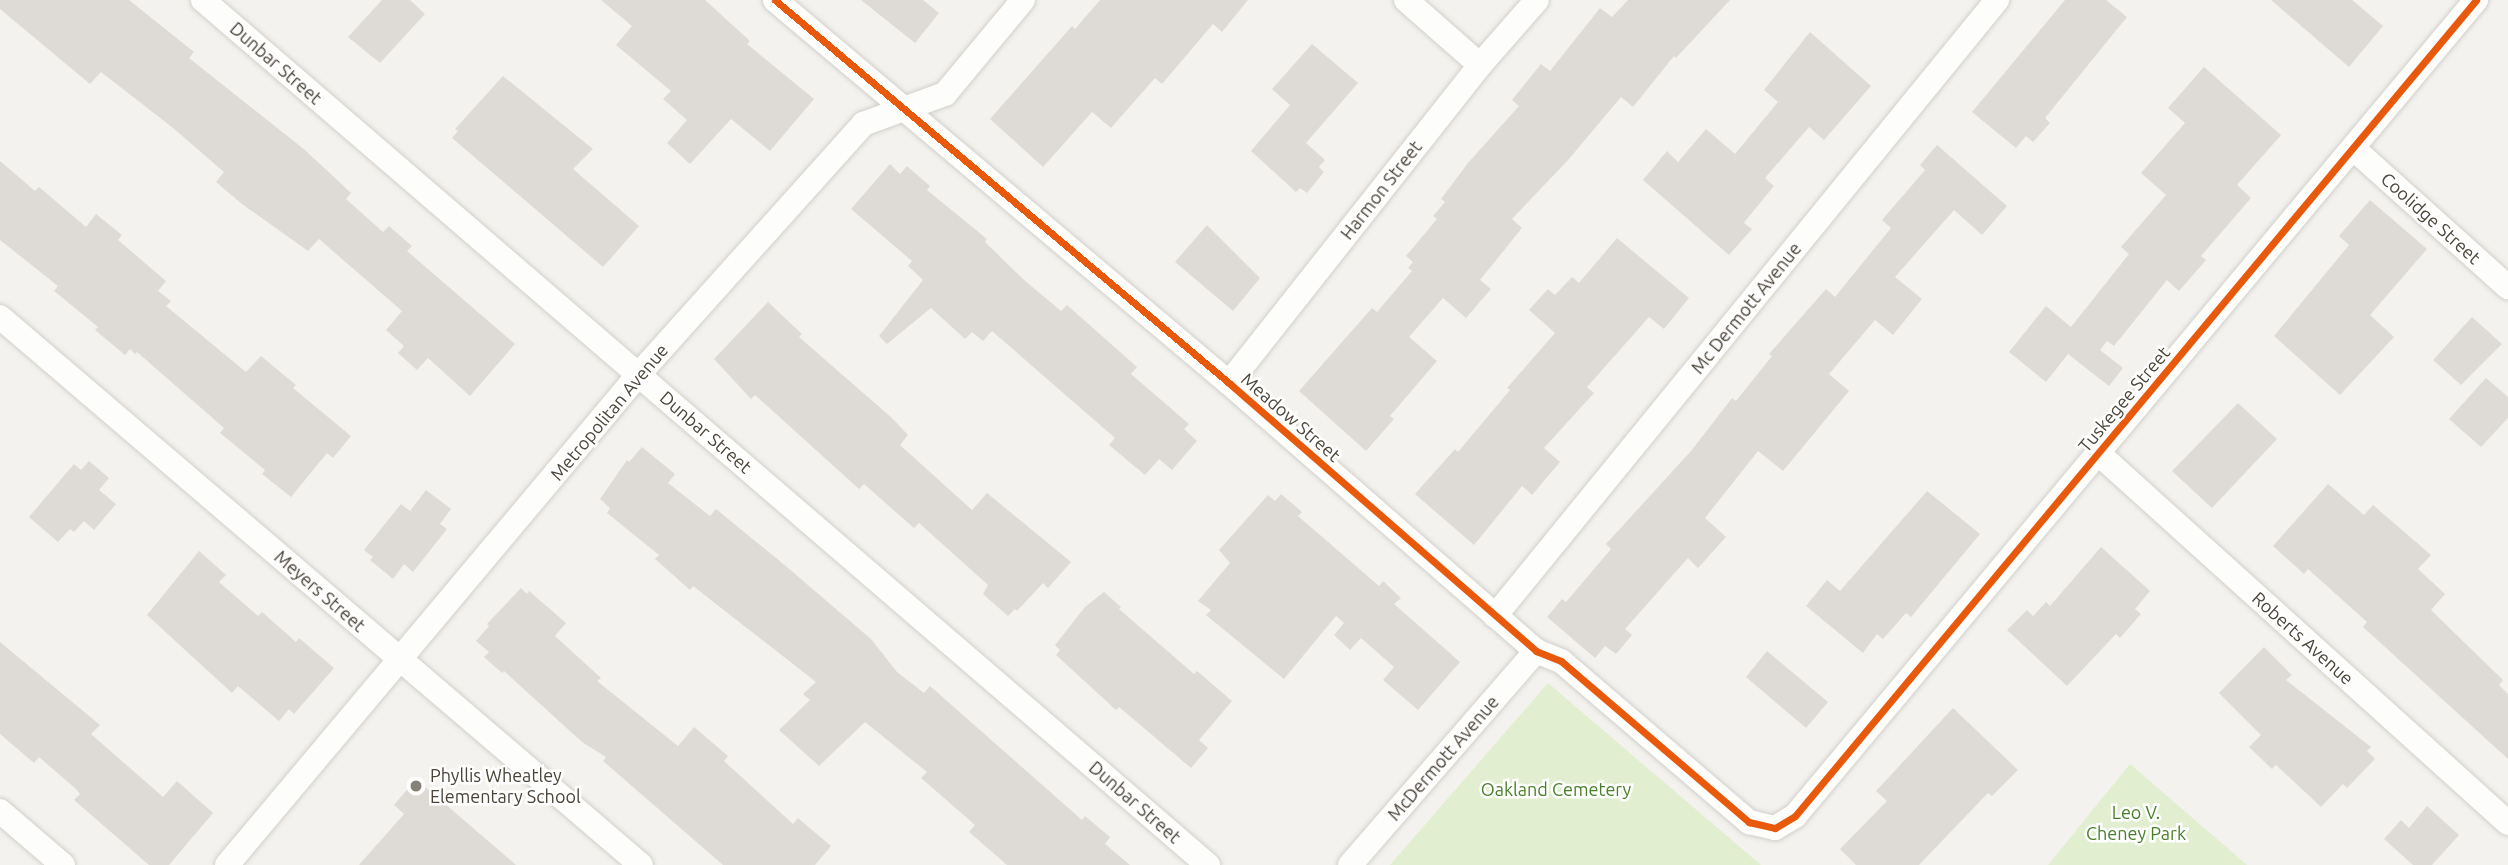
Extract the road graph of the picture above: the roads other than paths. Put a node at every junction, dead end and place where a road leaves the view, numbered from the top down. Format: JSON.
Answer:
{"nodes":[{"id":1,"x":203,"y":0,"type":"edge"},
{"id":2,"x":775,"y":0,"type":"edge"},
{"id":3,"x":1023,"y":0,"type":"edge"},
{"id":4,"x":1406,"y":0,"type":"edge"},
{"id":5,"x":1537,"y":0,"type":"edge"},
{"id":6,"x":1997,"y":0,"type":"edge"},
{"id":7,"x":2476,"y":0,"type":"edge"},
{"id":8,"x":1480,"y":65,"type":"junction"},
{"id":9,"x":903,"y":108,"type":"junction"},
{"id":10,"x":2354,"y":149,"type":"junction"},
{"id":11,"x":2508,"y":286,"type":"edge"},
{"id":12,"x":0,"y":317,"type":"edge"},
{"id":13,"x":639,"y":374,"type":"junction"},
{"id":14,"x":1229,"y":383,"type":"junction"},
{"id":15,"x":2099,"y":454,"type":"junction"},
{"id":16,"x":1495,"y":615,"type":"junction"},
{"id":17,"x":1536,"y":651,"type":"junction"},
{"id":18,"x":400,"y":660,"type":"junction"},
{"id":19,"x":0,"y":811,"type":"edge"},
{"id":20,"x":1795,"y":816,"type":"joint"},
{"id":21,"x":2508,"y":823,"type":"edge"},
{"id":22,"x":63,"y":865,"type":"edge"},
{"id":23,"x":227,"y":865,"type":"edge"},
{"id":24,"x":640,"y":865,"type":"edge"},
{"id":25,"x":1208,"y":865,"type":"edge"},
{"id":26,"x":1350,"y":865,"type":"edge"}],
"edges":[{"from":1,"to":13,"type":"street","name":"Dunbar Street"},
{"from":2,"to":9,"type":"street","name":"Meadow Street"},
{"from":3,"to":9,"type":"street","name":"Metropolitan Avenue"},
{"from":4,"to":8,"type":"street"},
{"from":5,"to":8,"type":"street","name":"Harmon Street"},
{"from":6,"to":16,"type":"street","name":"Mc Dermott Avenue"},
{"from":7,"to":10,"type":"street","name":"Tuskegee Street"},
{"from":8,"to":14,"type":"street","name":"Harmon Street"},
{"from":9,"to":13,"type":"street","name":"Metropolitan Avenue"},
{"from":9,"to":14,"type":"street","name":"Meadow Street"},
{"from":10,"to":11,"type":"street","name":"Coolidge Street"},
{"from":10,"to":15,"type":"street","name":"Tuskegee Street"},
{"from":12,"to":18,"type":"street","name":"Meyers Street"},
{"from":13,"to":18,"type":"street","name":"Metropolitan Avenue"},
{"from":13,"to":25,"type":"street","name":"Dunbar Street"},
{"from":14,"to":16,"type":"street","name":"Meadow Street"},
{"from":15,"to":20,"type":"street","name":"Tuskegee Street"},
{"from":15,"to":21,"type":"street","name":"Roberts Avenue"},
{"from":16,"to":17,"type":"street","name":"Meadow Street"},
{"from":17,"to":20,"type":"street","name":"Meadow Street"},
{"from":17,"to":26,"type":"street","name":"McDermott Avenue"},
{"from":18,"to":23,"type":"street","name":"Metropolitan Avenue"},
{"from":18,"to":24,"type":"street","name":"Meyers Street"},
{"from":19,"to":22,"type":"street"}]}
